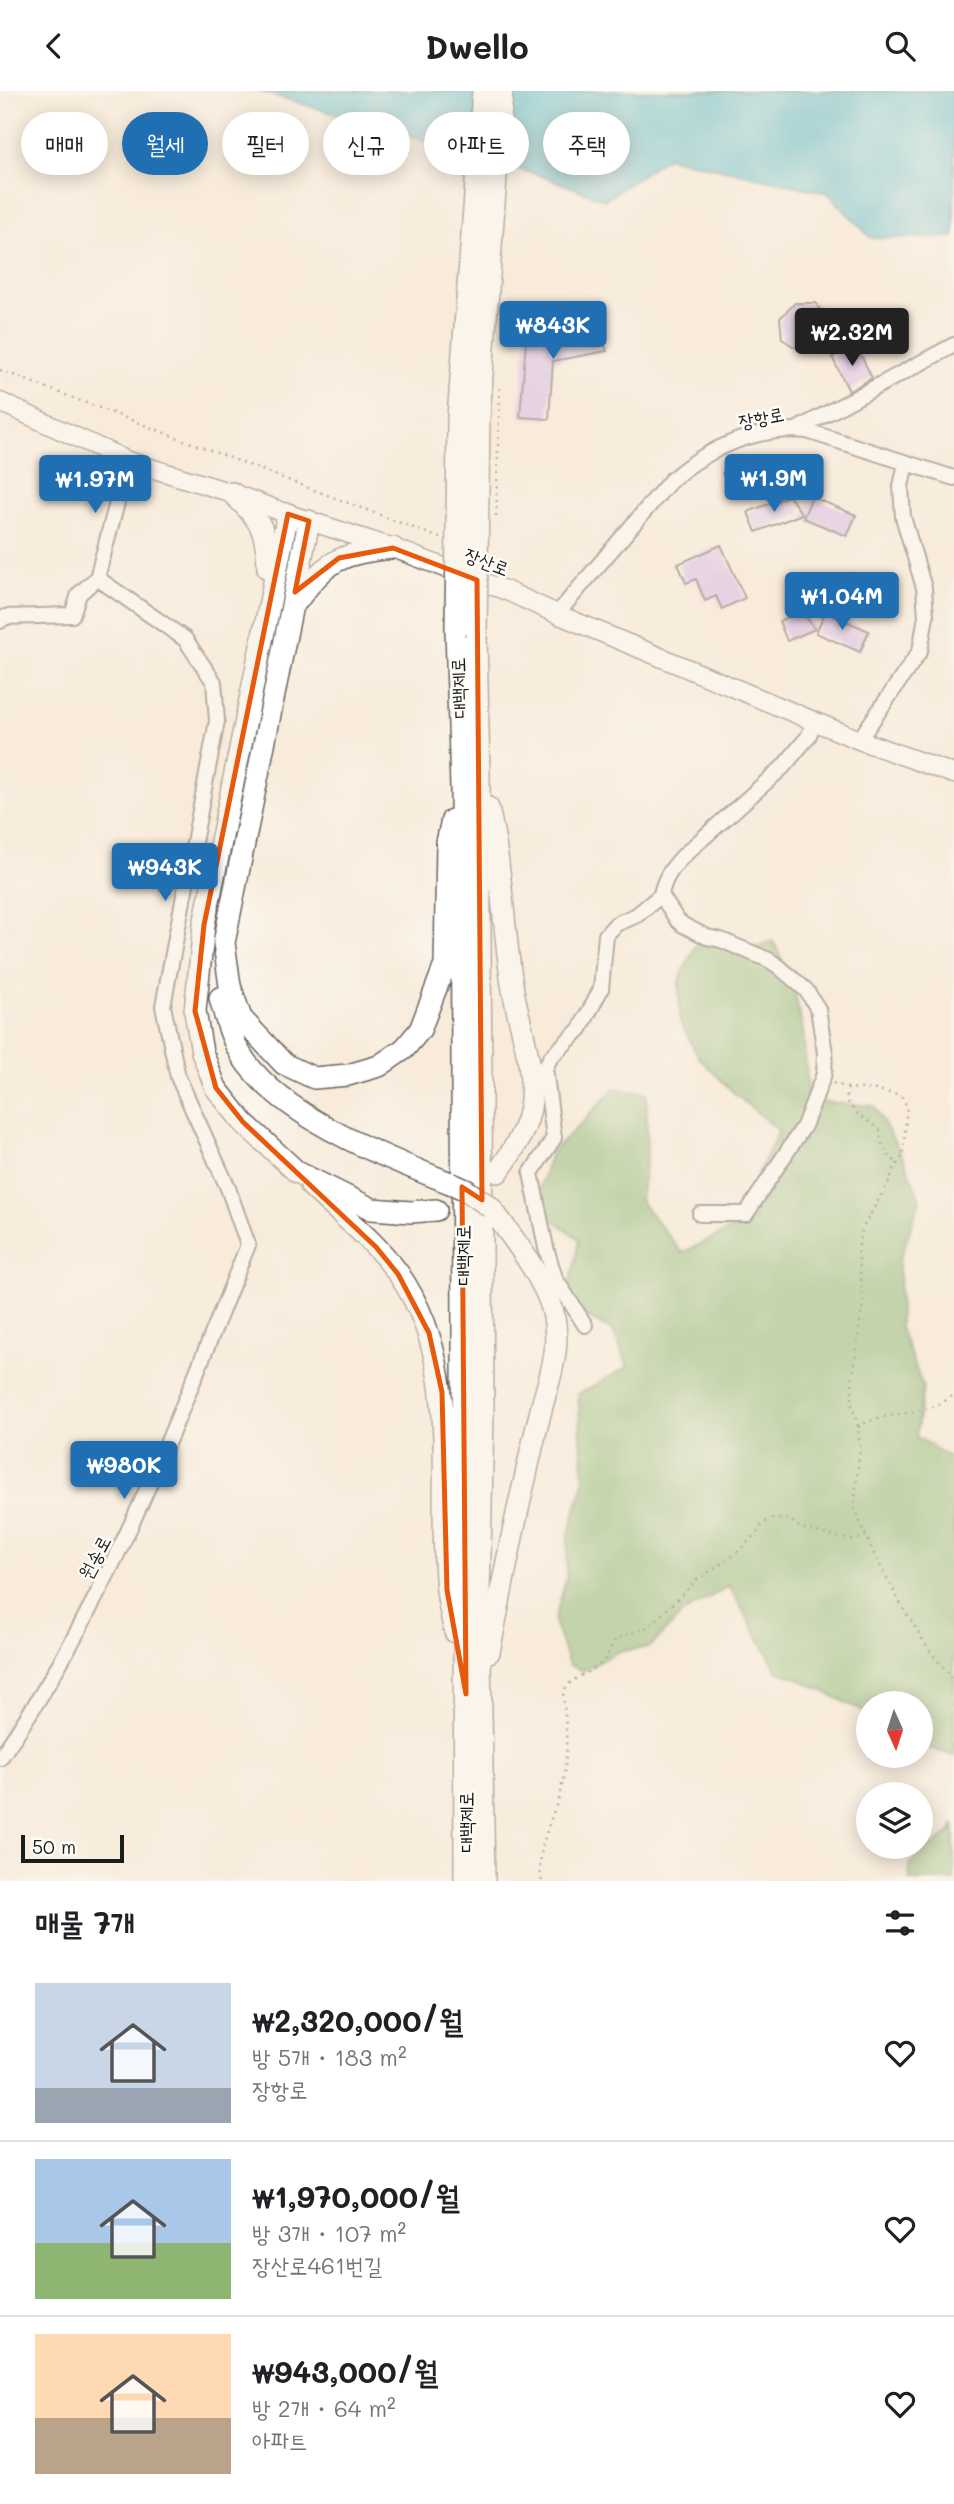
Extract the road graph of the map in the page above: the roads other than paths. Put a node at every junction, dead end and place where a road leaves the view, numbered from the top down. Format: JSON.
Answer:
{"nodes":[{"id":1,"x":483,"y":91,"type":"edge"},
{"id":2,"x":502,"y":91,"type":"edge"},
{"id":3,"x":954,"y":345,"type":"edge"},
{"id":4,"x":0,"y":402,"type":"edge"},
{"id":5,"x":796,"y":430,"type":"junction"},
{"id":6,"x":128,"y":461,"type":"junction"},
{"id":7,"x":906,"y":463,"type":"junction"},
{"id":8,"x":954,"y":478,"type":"edge"},
{"id":9,"x":232,"y":493,"type":"junction"},
{"id":10,"x":288,"y":514,"type":"junction"},
{"id":11,"x":309,"y":521,"type":"junction"},
{"id":12,"x":394,"y":548,"type":"junction"},
{"id":13,"x":97,"y":578,"type":"junction"},
{"id":14,"x":269,"y":600,"type":"junction"},
{"id":15,"x":292,"y":609,"type":"junction"},
{"id":16,"x":558,"y":614,"type":"junction"},
{"id":17,"x":0,"y":621,"type":"edge"},
{"id":18,"x":466,"y":632,"type":"junction"},
{"id":19,"x":815,"y":721,"type":"junction"},
{"id":20,"x":859,"y":740,"type":"junction"},
{"id":21,"x":479,"y":773,"type":"junction"},
{"id":22,"x":954,"y":774,"type":"edge"},
{"id":23,"x":461,"y":788,"type":"junction"},
{"id":24,"x":661,"y":895,"type":"junction"},
{"id":25,"x":224,"y":943,"type":"junction"},
{"id":26,"x":297,"y":1172,"type":"junction"},
{"id":27,"x":498,"y":1173,"type":"dead end"},
{"id":28,"x":436,"y":1210,"type":"dead end"},
{"id":29,"x":700,"y":1214,"type":"dead end"},
{"id":30,"x":585,"y":1325,"type":"dead end"},
{"id":31,"x":473,"y":1693,"type":"junction"},
{"id":32,"x":0,"y":1758,"type":"edge"},
{"id":33,"x":465,"y":1881,"type":"edge"},
{"id":34,"x":484,"y":1881,"type":"edge"}],
"edges":[{"from":1,"to":18,"type":"highway","bridge":true},
{"from":2,"to":18,"type":"highway","bridge":true},
{"from":3,"to":5,"type":"street"},
{"from":4,"to":6,"type":"main road","name":"장산로"},
{"from":5,"to":7,"type":"street","name":"장항로"},
{"from":5,"to":16,"type":"street","name":"장항로"},
{"from":6,"to":9,"type":"main road","name":"장산로"},
{"from":6,"to":13,"type":"street"},
{"from":7,"to":8,"type":"street","name":"장항로"},
{"from":7,"to":20,"type":"street"},
{"from":9,"to":10,"type":"main road","name":"장산로"},
{"from":9,"to":14,"type":"highway"},
{"from":10,"to":11,"type":"main road","name":"장산로"},
{"from":10,"to":14,"type":"highway"},
{"from":11,"to":12,"type":"main road","name":"장산로"},
{"from":11,"to":15,"type":"highway"},
{"from":12,"to":15,"type":"highway"},
{"from":12,"to":16,"type":"main road","name":"장산로"},
{"from":13,"to":17,"type":"street"},
{"from":13,"to":32,"type":"street","name":"원송로"},
{"from":14,"to":26,"type":"highway"},
{"from":15,"to":25,"type":"highway"},
{"from":16,"to":19,"type":"main road","name":"장산로"},
{"from":18,"to":21,"type":"highway","name":"대백제로"},
{"from":18,"to":23,"type":"highway","name":"대백제로"},
{"from":19,"to":20,"type":"main road","name":"장산로"},
{"from":19,"to":24,"type":"street"},
{"from":20,"to":22,"type":"main road","name":"장산로"},
{"from":21,"to":27,"type":"highway"},
{"from":21,"to":31,"type":"highway","name":"대백제로"},
{"from":23,"to":25,"type":"highway"},
{"from":23,"to":31,"type":"highway","name":"대백제로"},
{"from":24,"to":29,"type":"street"},
{"from":24,"to":30,"type":"street"},
{"from":25,"to":31,"type":"highway","bridge":true},
{"from":26,"to":28,"type":"highway"},
{"from":26,"to":31,"type":"highway"},
{"from":31,"to":33,"type":"highway","name":"대백제로"},
{"from":31,"to":34,"type":"highway","name":"대백제로"}]}
